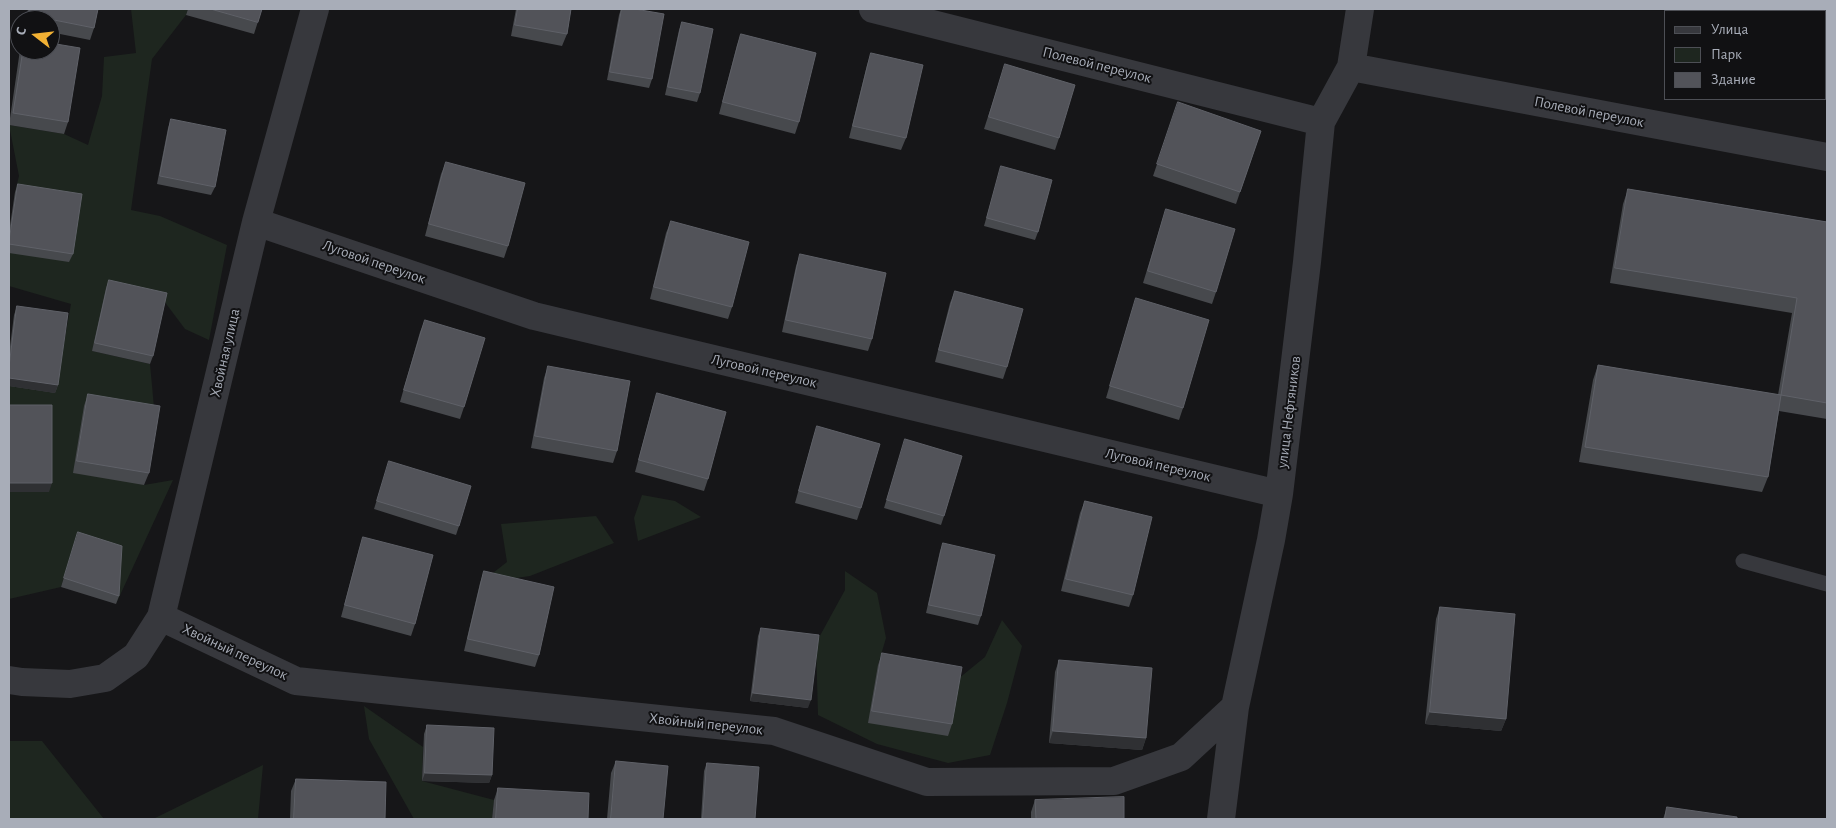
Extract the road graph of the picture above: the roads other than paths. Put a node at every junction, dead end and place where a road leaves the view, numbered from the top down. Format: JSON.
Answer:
{"nodes":[{"id":1,"x":315,"y":9,"type":"edge"},
{"id":2,"x":873,"y":9,"type":"edge"},
{"id":3,"x":1360,"y":9,"type":"edge"},
{"id":4,"x":1351,"y":67,"type":"junction"},
{"id":5,"x":1321,"y":122,"type":"junction"},
{"id":6,"x":1827,"y":157,"type":"edge"},
{"id":7,"x":256,"y":222,"type":"junction"},
{"id":8,"x":1279,"y":494,"type":"junction"},
{"id":9,"x":1743,"y":561,"type":"dead end"},
{"id":10,"x":1827,"y":584,"type":"edge"},
{"id":11,"x":161,"y":617,"type":"junction"},
{"id":12,"x":9,"y":680,"type":"edge"},
{"id":13,"x":1235,"y":707,"type":"junction"},
{"id":14,"x":1221,"y":819,"type":"edge"}],
"edges":[{"from":1,"to":7,"type":"street","name":"Хвойная улица"},
{"from":2,"to":5,"type":"street","name":"Полевой переулок"},
{"from":3,"to":4,"type":"street","name":"улица Нефтяников"},
{"from":4,"to":5,"type":"street","name":"улица Нефтяников"},
{"from":4,"to":6,"type":"street","name":"Полевой переулок"},
{"from":5,"to":8,"type":"street","name":"улица Нефтяников"},
{"from":7,"to":8,"type":"street","name":"Луговой переулок"},
{"from":7,"to":11,"type":"street","name":"Хвойная улица"},
{"from":8,"to":13,"type":"street","name":"улица Нефтяников"},
{"from":9,"to":10,"type":"lane"},
{"from":11,"to":12,"type":"street","name":"Хвойная улица"},
{"from":11,"to":13,"type":"street","name":"Хвойный переулок"},
{"from":13,"to":14,"type":"street","name":"улица Нефтяников"}]}
